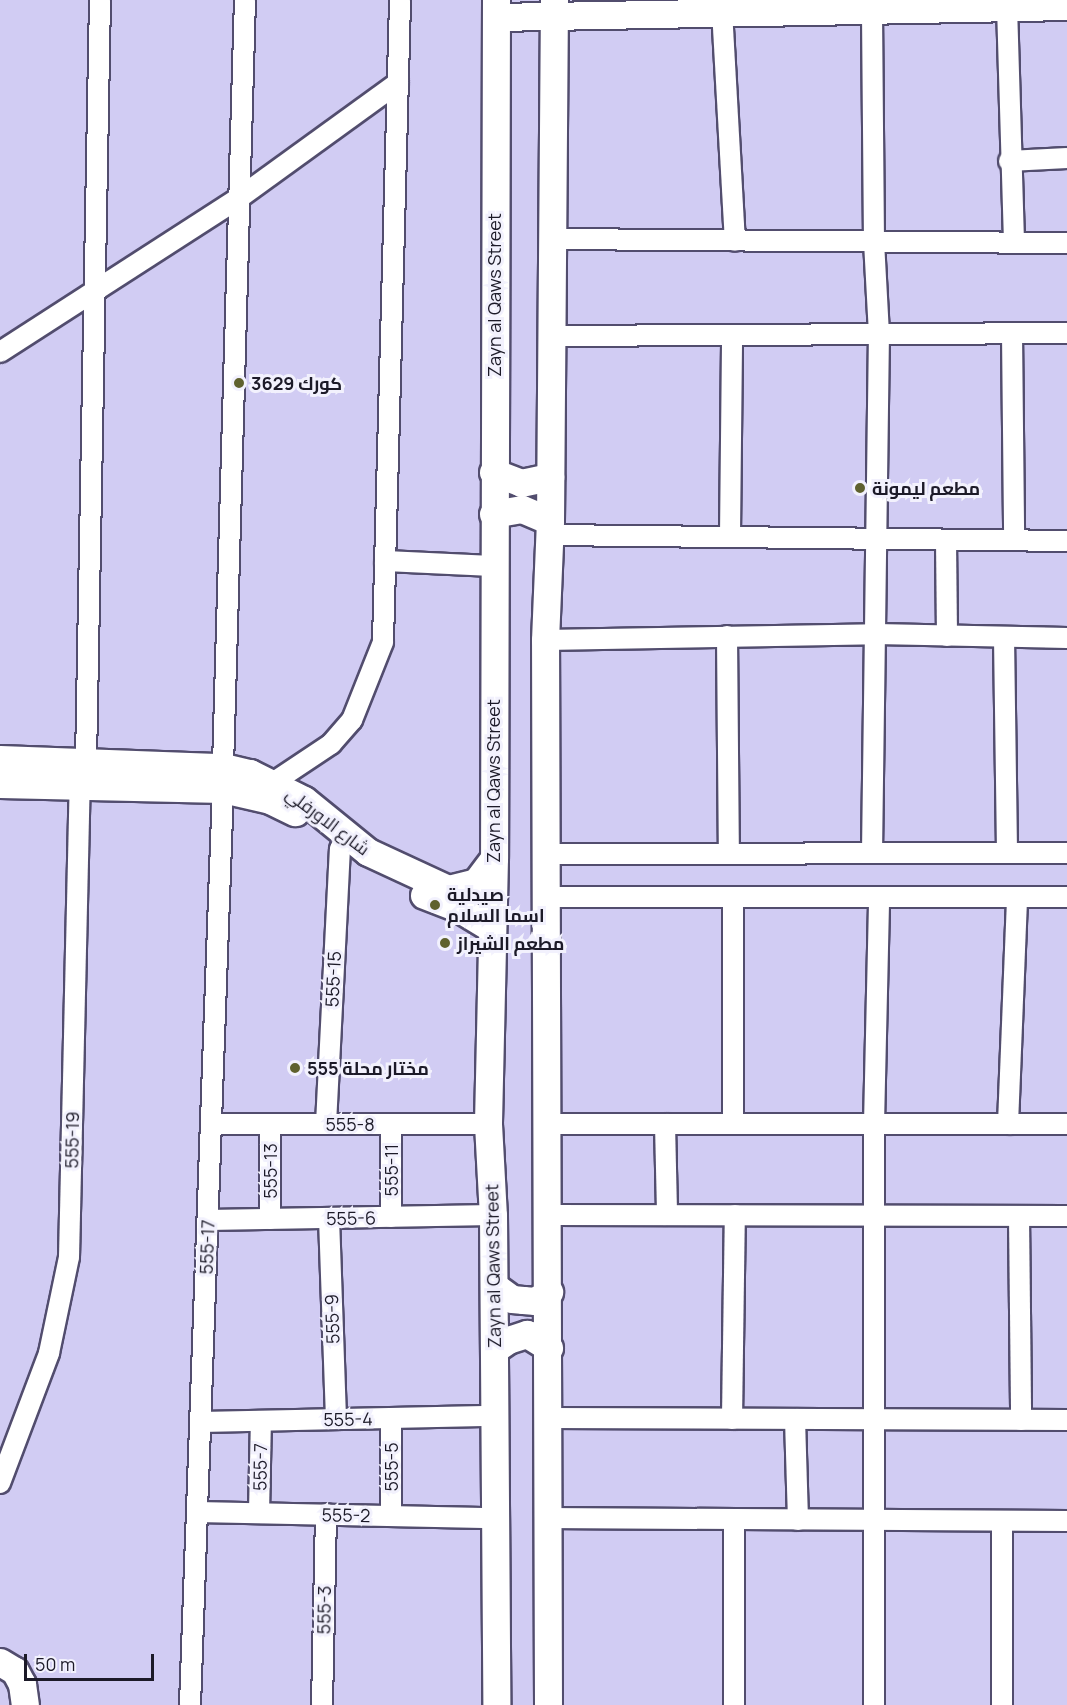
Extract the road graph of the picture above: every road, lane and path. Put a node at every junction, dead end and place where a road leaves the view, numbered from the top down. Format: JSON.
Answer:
{"nodes":[{"id":1,"x":100,"y":0,"type":"edge"},
{"id":2,"x":245,"y":0,"type":"edge"},
{"id":3,"x":400,"y":0,"type":"edge"},
{"id":4,"x":1007,"y":6,"type":"junction"},
{"id":5,"x":1067,"y":6,"type":"edge"},
{"id":6,"x":554,"y":8,"type":"edge"},
{"id":7,"x":872,"y":8,"type":"junction"},
{"id":8,"x":496,"y":9,"type":"edge"},
{"id":9,"x":722,"y":10,"type":"junction"},
{"id":10,"x":398,"y":83,"type":"junction"},
{"id":11,"x":1067,"y":158,"type":"edge"},
{"id":12,"x":1009,"y":161,"type":"junction"},
{"id":13,"x":240,"y":198,"type":"junction"},
{"id":14,"x":552,"y":239,"type":"junction"},
{"id":15,"x":735,"y":241,"type":"junction"},
{"id":16,"x":874,"y":242,"type":"junction"},
{"id":17,"x":1014,"y":242,"type":"junction"},
{"id":18,"x":1067,"y":243,"type":"edge"},
{"id":19,"x":95,"y":291,"type":"junction"},
{"id":20,"x":1012,"y":333,"type":"junction"},
{"id":21,"x":1067,"y":333,"type":"edge"},
{"id":22,"x":879,"y":334,"type":"junction"},
{"id":23,"x":732,"y":335,"type":"junction"},
{"id":24,"x":552,"y":336,"type":"junction"},
{"id":25,"x":0,"y":352,"type":"edge"},
{"id":26,"x":493,"y":472,"type":"junction"},
{"id":27,"x":550,"y":477,"type":"junction"},
{"id":28,"x":493,"y":514,"type":"junction"},
{"id":29,"x":550,"y":528,"type":"junction"},
{"id":30,"x":730,"y":535,"type":"junction"},
{"id":31,"x":945,"y":540,"type":"junction"},
{"id":32,"x":1014,"y":540,"type":"junction"},
{"id":33,"x":1067,"y":540,"type":"edge"},
{"id":34,"x":874,"y":541,"type":"junction"},
{"id":35,"x":385,"y":561,"type":"junction"},
{"id":36,"x":493,"y":566,"type":"junction"},
{"id":37,"x":876,"y":634,"type":"junction"},
{"id":38,"x":727,"y":636,"type":"junction"},
{"id":39,"x":947,"y":636,"type":"junction"},
{"id":40,"x":1004,"y":637,"type":"junction"},
{"id":41,"x":1067,"y":638,"type":"edge"},
{"id":42,"x":545,"y":640,"type":"junction"},
{"id":43,"x":0,"y":759,"type":"edge"},
{"id":44,"x":83,"y":774,"type":"junction"},
{"id":45,"x":223,"y":778,"type":"junction"},
{"id":46,"x":0,"y":784,"type":"edge"},
{"id":47,"x":272,"y":791,"type":"junction"},
{"id":48,"x":343,"y":843,"type":"junction"},
{"id":49,"x":872,"y":853,"type":"junction"},
{"id":50,"x":1007,"y":853,"type":"junction"},
{"id":51,"x":1067,"y":853,"type":"edge"},
{"id":52,"x":547,"y":854,"type":"junction"},
{"id":53,"x":729,"y":854,"type":"junction"},
{"id":54,"x":494,"y":858,"type":"junction"},
{"id":55,"x":548,"y":897,"type":"junction"},
{"id":56,"x":879,"y":897,"type":"junction"},
{"id":57,"x":1017,"y":897,"type":"junction"},
{"id":58,"x":1067,"y":897,"type":"edge"},
{"id":59,"x":733,"y":898,"type":"junction"},
{"id":60,"x":490,"y":927,"type":"junction"},
{"id":61,"x":211,"y":1124,"type":"junction"},
{"id":62,"x":270,"y":1124,"type":"junction"},
{"id":63,"x":326,"y":1124,"type":"junction"},
{"id":64,"x":391,"y":1124,"type":"junction"},
{"id":65,"x":488,"y":1124,"type":"junction"},
{"id":66,"x":665,"y":1124,"type":"junction"},
{"id":67,"x":733,"y":1124,"type":"junction"},
{"id":68,"x":874,"y":1124,"type":"junction"},
{"id":69,"x":1008,"y":1124,"type":"junction"},
{"id":70,"x":1067,"y":1124,"type":"edge"},
{"id":71,"x":549,"y":1125,"type":"junction"},
{"id":72,"x":493,"y":1215,"type":"junction"},
{"id":73,"x":548,"y":1215,"type":"junction"},
{"id":74,"x":667,"y":1215,"type":"junction"},
{"id":75,"x":735,"y":1215,"type":"junction"},
{"id":76,"x":876,"y":1216,"type":"junction"},
{"id":77,"x":1019,"y":1216,"type":"junction"},
{"id":78,"x":1067,"y":1216,"type":"edge"},
{"id":79,"x":391,"y":1217,"type":"junction"},
{"id":80,"x":329,"y":1218,"type":"junction"},
{"id":81,"x":270,"y":1219,"type":"junction"},
{"id":82,"x":208,"y":1220,"type":"junction"},
{"id":83,"x":494,"y":1286,"type":"junction"},
{"id":84,"x":549,"y":1292,"type":"junction"},
{"id":85,"x":549,"y":1348,"type":"junction"},
{"id":86,"x":495,"y":1349,"type":"junction"},
{"id":87,"x":495,"y":1416,"type":"junction"},
{"id":88,"x":391,"y":1418,"type":"junction"},
{"id":89,"x":549,"y":1418,"type":"junction"},
{"id":90,"x":336,"y":1419,"type":"junction"},
{"id":91,"x":732,"y":1419,"type":"junction"},
{"id":92,"x":795,"y":1419,"type":"junction"},
{"id":93,"x":874,"y":1419,"type":"junction"},
{"id":94,"x":1020,"y":1419,"type":"junction"},
{"id":95,"x":1067,"y":1420,"type":"edge"},
{"id":96,"x":261,"y":1421,"type":"junction"},
{"id":97,"x":201,"y":1422,"type":"junction"},
{"id":98,"x":0,"y":1483,"type":"edge"},
{"id":99,"x":197,"y":1512,"type":"junction"},
{"id":100,"x":259,"y":1513,"type":"junction"},
{"id":101,"x":326,"y":1514,"type":"junction"},
{"id":102,"x":391,"y":1516,"type":"junction"},
{"id":103,"x":495,"y":1518,"type":"junction"},
{"id":104,"x":545,"y":1518,"type":"junction"},
{"id":105,"x":735,"y":1519,"type":"junction"},
{"id":106,"x":798,"y":1520,"type":"junction"},
{"id":107,"x":874,"y":1520,"type":"junction"},
{"id":108,"x":1002,"y":1521,"type":"junction"},
{"id":109,"x":1067,"y":1521,"type":"edge"},
{"id":110,"x":0,"y":1662,"type":"edge"},
{"id":111,"x":25,"y":1705,"type":"edge"},
{"id":112,"x":190,"y":1705,"type":"edge"},
{"id":113,"x":322,"y":1705,"type":"edge"},
{"id":114,"x":496,"y":1705,"type":"edge"},
{"id":115,"x":548,"y":1705,"type":"edge"},
{"id":116,"x":734,"y":1705,"type":"edge"},
{"id":117,"x":873,"y":1705,"type":"edge"},
{"id":118,"x":1002,"y":1705,"type":"edge"}],
"edges":[{"from":1,"to":19,"type":"street","name":"555-19"},
{"from":2,"to":13,"type":"street","name":"555-17"},
{"from":3,"to":10,"type":"street"},
{"from":4,"to":5,"type":"main road"},
{"from":4,"to":7,"type":"main road"},
{"from":4,"to":12,"type":"street"},
{"from":6,"to":8,"type":"main road"},
{"from":6,"to":9,"type":"main road"},
{"from":6,"to":14,"type":"main road"},
{"from":7,"to":9,"type":"main road"},
{"from":7,"to":16,"type":"street"},
{"from":8,"to":26,"type":"main road","name":"Zayn al Qaws Street"},
{"from":9,"to":15,"type":"street"},
{"from":10,"to":13,"type":"street"},
{"from":10,"to":35,"type":"street"},
{"from":11,"to":12,"type":"street"},
{"from":12,"to":17,"type":"street"},
{"from":13,"to":19,"type":"street"},
{"from":13,"to":45,"type":"street","name":"555-17"},
{"from":14,"to":15,"type":"street"},
{"from":14,"to":24,"type":"main road"},
{"from":15,"to":16,"type":"street"},
{"from":16,"to":17,"type":"street"},
{"from":16,"to":22,"type":"street"},
{"from":17,"to":18,"type":"street"},
{"from":19,"to":25,"type":"street"},
{"from":19,"to":44,"type":"street","name":"555-19"},
{"from":20,"to":21,"type":"street"},
{"from":20,"to":22,"type":"street"},
{"from":20,"to":32,"type":"street"},
{"from":22,"to":23,"type":"street"},
{"from":22,"to":34,"type":"street"},
{"from":23,"to":24,"type":"street"},
{"from":23,"to":30,"type":"street"},
{"from":24,"to":27,"type":"main road"},
{"from":26,"to":27,"type":"main road"},
{"from":26,"to":28,"type":"main road","name":"Zayn al Qaws Street"},
{"from":27,"to":29,"type":"main road"},
{"from":28,"to":29,"type":"main road"},
{"from":28,"to":36,"type":"main road","name":"Zayn al Qaws Street"},
{"from":29,"to":30,"type":"street"},
{"from":29,"to":42,"type":"main road"},
{"from":30,"to":34,"type":"street"},
{"from":31,"to":32,"type":"street"},
{"from":31,"to":34,"type":"street"},
{"from":31,"to":39,"type":"street"},
{"from":32,"to":33,"type":"street"},
{"from":34,"to":37,"type":"street"},
{"from":35,"to":36,"type":"street"},
{"from":35,"to":47,"type":"street"},
{"from":36,"to":54,"type":"main road","name":"Zayn al Qaws Street"},
{"from":37,"to":38,"type":"street"},
{"from":37,"to":39,"type":"street"},
{"from":37,"to":49,"type":"street"},
{"from":38,"to":42,"type":"street"},
{"from":38,"to":53,"type":"street"},
{"from":39,"to":40,"type":"street"},
{"from":40,"to":41,"type":"street"},
{"from":40,"to":50,"type":"street"},
{"from":42,"to":52,"type":"main road"},
{"from":43,"to":44,"type":"main road","name":"شارع الاورفلي"},
{"from":44,"to":45,"type":"main road","name":"شارع الاورفلي"},
{"from":44,"to":46,"type":"main road","name":"شارع الاورفلي"},
{"from":44,"to":98,"type":"street","name":"555-19"},
{"from":45,"to":47,"type":"main road","name":"شارع الاورفلي"},
{"from":45,"to":61,"type":"street","name":"555-17"},
{"from":47,"to":48,"type":"main road","name":"شارع الاورفلي"},
{"from":48,"to":54,"type":"main road","name":"شارع الاورفلي"},
{"from":48,"to":60,"type":"main road","name":"شارع الاورفلي"},
{"from":48,"to":63,"type":"street","name":"555-15"},
{"from":49,"to":50,"type":"street"},
{"from":49,"to":53,"type":"street"},
{"from":50,"to":51,"type":"street"},
{"from":52,"to":53,"type":"street"},
{"from":52,"to":55,"type":"main road"},
{"from":54,"to":60,"type":"main road","name":"Zayn al Qaws Street"},
{"from":55,"to":59,"type":"street"},
{"from":55,"to":71,"type":"main road"},
{"from":56,"to":57,"type":"street"},
{"from":56,"to":59,"type":"street"},
{"from":56,"to":68,"type":"street"},
{"from":57,"to":58,"type":"street"},
{"from":57,"to":69,"type":"street"},
{"from":59,"to":67,"type":"street"},
{"from":60,"to":65,"type":"main road","name":"Zayn al Qaws Street"},
{"from":61,"to":62,"type":"street","name":"555-8"},
{"from":61,"to":82,"type":"street","name":"555-17"},
{"from":62,"to":63,"type":"street","name":"555-8"},
{"from":62,"to":81,"type":"street","name":"555-13"},
{"from":63,"to":64,"type":"street","name":"555-8"},
{"from":64,"to":65,"type":"street","name":"555-8"},
{"from":64,"to":79,"type":"street","name":"555-11"},
{"from":65,"to":72,"type":"main road","name":"Zayn al Qaws Street"},
{"from":66,"to":67,"type":"street"},
{"from":66,"to":71,"type":"street"},
{"from":66,"to":74,"type":"street"},
{"from":67,"to":68,"type":"street"},
{"from":68,"to":69,"type":"street"},
{"from":68,"to":76,"type":"street"},
{"from":69,"to":70,"type":"street"},
{"from":71,"to":73,"type":"main road"},
{"from":72,"to":79,"type":"street","name":"555-6"},
{"from":72,"to":83,"type":"main road","name":"Zayn al Qaws Street"},
{"from":73,"to":74,"type":"street"},
{"from":73,"to":84,"type":"main road"},
{"from":74,"to":75,"type":"street"},
{"from":75,"to":76,"type":"street"},
{"from":75,"to":91,"type":"street"},
{"from":76,"to":77,"type":"street"},
{"from":76,"to":93,"type":"street"},
{"from":77,"to":78,"type":"street"},
{"from":77,"to":94,"type":"street"},
{"from":79,"to":80,"type":"street","name":"555-6"},
{"from":80,"to":81,"type":"street","name":"555-6"},
{"from":80,"to":90,"type":"street","name":"555-9"},
{"from":81,"to":82,"type":"street","name":"555-6"},
{"from":82,"to":97,"type":"street","name":"555-17"},
{"from":83,"to":84,"type":"main road"},
{"from":83,"to":86,"type":"main road","name":"Zayn al Qaws Street"},
{"from":84,"to":85,"type":"main road"},
{"from":85,"to":86,"type":"main road"},
{"from":85,"to":89,"type":"main road"},
{"from":86,"to":87,"type":"main road","name":"Zayn al Qaws Street"},
{"from":87,"to":88,"type":"street","name":"555-4"},
{"from":87,"to":103,"type":"main road","name":"Zayn al Qaws Street"},
{"from":88,"to":90,"type":"street","name":"555-4"},
{"from":88,"to":102,"type":"street","name":"555-5"},
{"from":89,"to":91,"type":"street"},
{"from":89,"to":104,"type":"main road"},
{"from":90,"to":96,"type":"street","name":"555-4"},
{"from":91,"to":92,"type":"street"},
{"from":92,"to":93,"type":"street"},
{"from":92,"to":106,"type":"street"},
{"from":93,"to":94,"type":"street"},
{"from":93,"to":107,"type":"street"},
{"from":94,"to":95,"type":"street"},
{"from":96,"to":97,"type":"street","name":"555-4"},
{"from":96,"to":100,"type":"street","name":"555-7"},
{"from":97,"to":99,"type":"street","name":"555-17"},
{"from":99,"to":100,"type":"street","name":"555-2"},
{"from":99,"to":112,"type":"street","name":"555-17"},
{"from":100,"to":101,"type":"street","name":"555-2"},
{"from":101,"to":102,"type":"street","name":"555-2"},
{"from":101,"to":113,"type":"street","name":"555-3"},
{"from":102,"to":103,"type":"street","name":"555-2"},
{"from":103,"to":114,"type":"main road","name":"Zayn al Qaws Street"},
{"from":104,"to":105,"type":"street"},
{"from":104,"to":115,"type":"main road"},
{"from":105,"to":106,"type":"street"},
{"from":105,"to":116,"type":"street"},
{"from":106,"to":107,"type":"street"},
{"from":107,"to":108,"type":"street"},
{"from":107,"to":117,"type":"street"},
{"from":108,"to":109,"type":"street"},
{"from":108,"to":118,"type":"street"},
{"from":110,"to":111,"type":"main road"}]}
